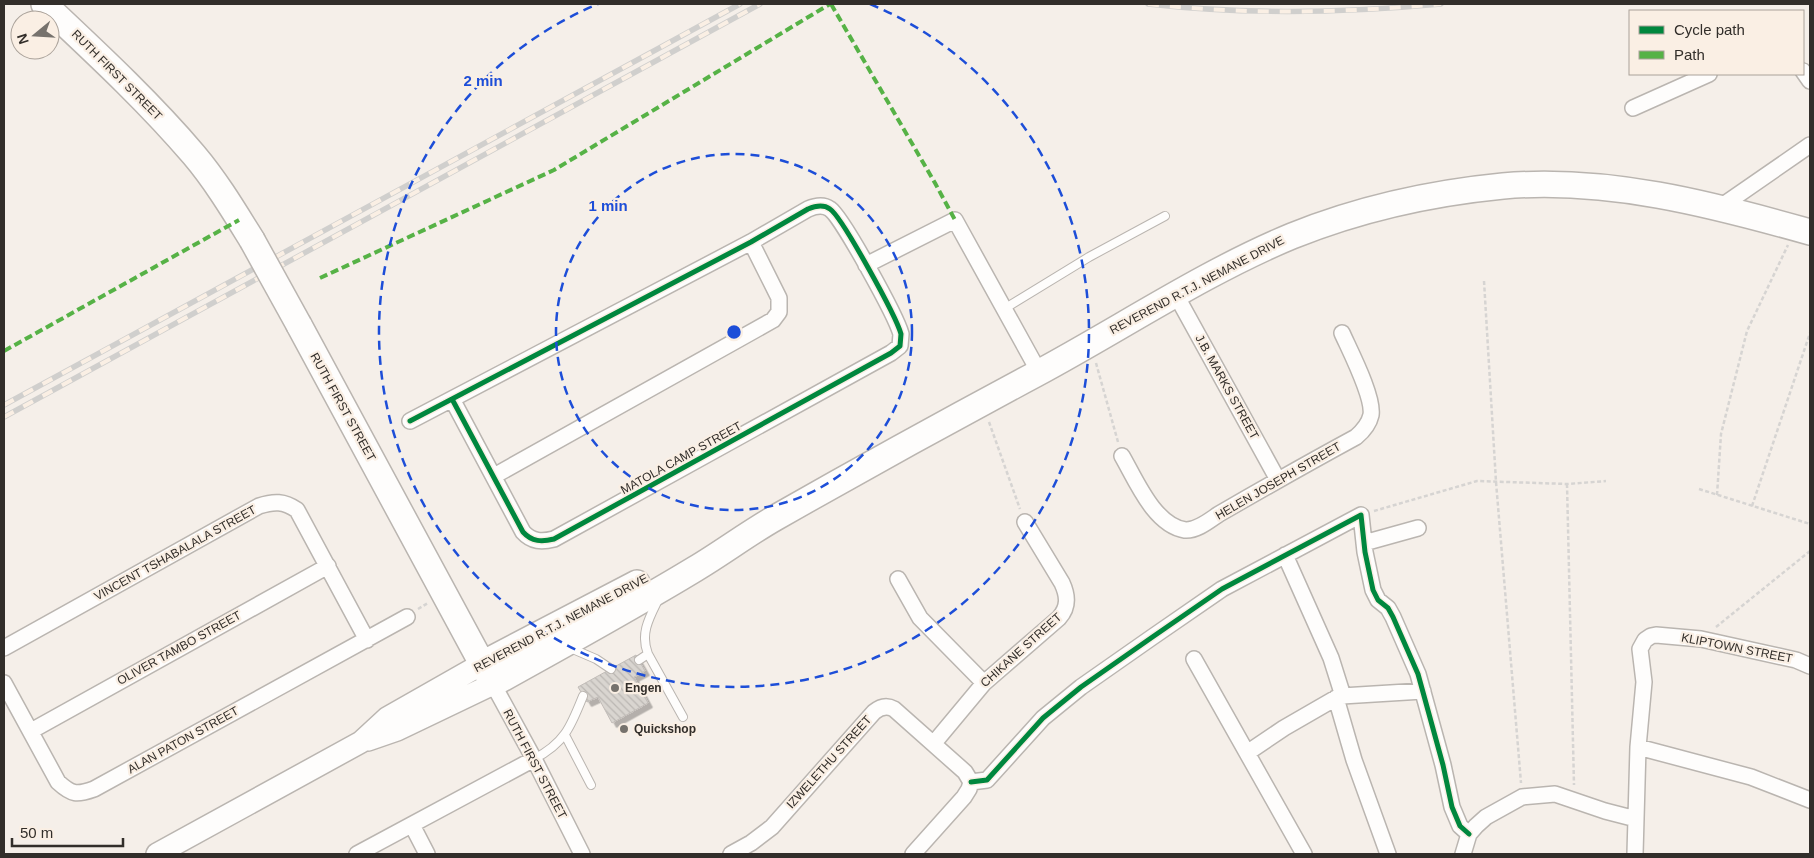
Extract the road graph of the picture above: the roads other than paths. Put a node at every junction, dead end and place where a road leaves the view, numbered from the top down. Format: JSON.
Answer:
{"nodes":[{"id":1,"x":44,"y":4,"type":"edge"},
{"id":2,"x":1707,"y":75,"type":"edge"},
{"id":3,"x":1633,"y":108,"type":"dead end"},
{"id":4,"x":1810,"y":145,"type":"edge"},
{"id":5,"x":1719,"y":208,"type":"junction"},
{"id":6,"x":1165,"y":216,"type":"dead end"},
{"id":7,"x":1803,"y":230,"type":"edge"},
{"id":8,"x":751,"y":242,"type":"junction"},
{"id":9,"x":866,"y":266,"type":"junction"},
{"id":10,"x":1176,"y":295,"type":"junction"},
{"id":11,"x":1004,"y":309,"type":"junction"},
{"id":12,"x":1342,"y":333,"type":"dead end"},
{"id":13,"x":1039,"y":372,"type":"junction"},
{"id":14,"x":452,"y":399,"type":"junction"},
{"id":15,"x":410,"y":422,"type":"dead end"},
{"id":16,"x":1122,"y":456,"type":"road end"},
{"id":17,"x":494,"y":476,"type":"junction"},
{"id":18,"x":1278,"y":480,"type":"junction"},
{"id":19,"x":771,"y":520,"type":"junction"},
{"id":20,"x":1025,"y":522,"type":"road end"},
{"id":21,"x":1418,"y":528,"type":"dead end"},
{"id":22,"x":1364,"y":543,"type":"junction"},
{"id":23,"x":1285,"y":555,"type":"junction"},
{"id":24,"x":328,"y":566,"type":"junction"},
{"id":25,"x":898,"y":580,"type":"dead end"},
{"id":26,"x":664,"y":587,"type":"junction"},
{"id":27,"x":407,"y":616,"type":"road end"},
{"id":28,"x":367,"y":640,"type":"junction"},
{"id":29,"x":562,"y":645,"type":"junction"},
{"id":30,"x":4,"y":648,"type":"edge"},
{"id":31,"x":648,"y":654,"type":"junction"},
{"id":32,"x":1194,"y":659,"type":"dead end"},
{"id":33,"x":639,"y":660,"type":"dead end"},
{"id":34,"x":1810,"y":666,"type":"edge"},
{"id":35,"x":611,"y":669,"type":"dead end"},
{"id":36,"x":488,"y":674,"type":"junction"},
{"id":37,"x":4,"y":682,"type":"edge"},
{"id":38,"x":984,"y":683,"type":"junction"},
{"id":39,"x":1423,"y":691,"type":"junction"},
{"id":40,"x":583,"y":696,"type":"dead end"},
{"id":41,"x":1340,"y":697,"type":"junction"},
{"id":42,"x":683,"y":717,"type":"dead end"},
{"id":43,"x":31,"y":730,"type":"junction"},
{"id":44,"x":565,"y":735,"type":"junction"},
{"id":45,"x":934,"y":743,"type":"junction"},
{"id":46,"x":1638,"y":747,"type":"junction"},
{"id":47,"x":1247,"y":753,"type":"junction"},
{"id":48,"x":534,"y":759,"type":"junction"},
{"id":49,"x":971,"y":782,"type":"junction"},
{"id":50,"x":591,"y":785,"type":"dead end"},
{"id":51,"x":1810,"y":800,"type":"edge"},
{"id":52,"x":1636,"y":819,"type":"junction"},
{"id":53,"x":412,"y":825,"type":"junction"},
{"id":54,"x":1469,"y":834,"type":"junction"},
{"id":55,"x":157,"y":854,"type":"edge"},
{"id":56,"x":357,"y":854,"type":"edge"},
{"id":57,"x":427,"y":854,"type":"edge"},
{"id":58,"x":582,"y":854,"type":"edge"},
{"id":59,"x":731,"y":854,"type":"edge"},
{"id":60,"x":912,"y":854,"type":"edge"},
{"id":61,"x":1304,"y":854,"type":"edge"},
{"id":62,"x":1388,"y":854,"type":"edge"},
{"id":63,"x":1463,"y":854,"type":"edge"},
{"id":64,"x":1635,"y":854,"type":"edge"}],
"edges":[{"from":1,"to":36,"type":"main road","name":"RUTH FIRST STREET","bridge":true},
{"from":2,"to":3,"type":"street"},
{"from":4,"to":5,"type":"street"},
{"from":5,"to":7,"type":"main road","name":"REVEREND R.T.J. NEMANE DRIVE"},
{"from":5,"to":10,"type":"main road","name":"REVEREND R.T.J. NEMANE DRIVE"},
{"from":6,"to":11,"type":"lane"},
{"from":8,"to":9,"type":"street","name":"MATOLA CAMP STREET"},
{"from":8,"to":14,"type":"street"},
{"from":8,"to":17,"type":"street"},
{"from":9,"to":11,"type":"street"},
{"from":9,"to":17,"type":"street","name":"MATOLA CAMP STREET"},
{"from":10,"to":13,"type":"main road","name":"REVEREND R.T.J. NEMANE DRIVE"},
{"from":10,"to":18,"type":"street","name":"J.B. MARKS STREET"},
{"from":11,"to":13,"type":"street"},
{"from":12,"to":18,"type":"street","name":"HELEN JOSEPH STREET"},
{"from":13,"to":19,"type":"main road","name":"REVEREND R.T.J. NEMANE DRIVE"},
{"from":14,"to":15,"type":"street"},
{"from":14,"to":17,"type":"street","name":"MATOLA CAMP STREET"},
{"from":16,"to":18,"type":"street","name":"HELEN JOSEPH STREET"},
{"from":19,"to":26,"type":"main road","name":"REVEREND R.T.J. NEMANE DRIVE"},
{"from":19,"to":36,"type":"main road","name":"REVEREND R.T.J. NEMANE DRIVE"},
{"from":20,"to":38,"type":"street","name":"CHIKANE STREET"},
{"from":21,"to":22,"type":"street"},
{"from":22,"to":23,"type":"street"},
{"from":22,"to":39,"type":"street"},
{"from":23,"to":41,"type":"street"},
{"from":23,"to":49,"type":"street"},
{"from":24,"to":28,"type":"street","name":"VINCENT TSHABALALA STREET"},
{"from":24,"to":30,"type":"street","name":"VINCENT TSHABALALA STREET"},
{"from":24,"to":43,"type":"street","name":"OLIVER TAMBO STREET"},
{"from":25,"to":38,"type":"street"},
{"from":26,"to":29,"type":"main road","name":"REVEREND R.T.J. NEMANE DRIVE"},
{"from":26,"to":31,"type":"lane"},
{"from":27,"to":28,"type":"street","name":"ALAN PATON STREET"},
{"from":28,"to":43,"type":"street","name":"ALAN PATON STREET"},
{"from":29,"to":35,"type":"lane"},
{"from":29,"to":36,"type":"main road","name":"REVEREND R.T.J. NEMANE DRIVE"},
{"from":31,"to":33,"type":"lane"},
{"from":31,"to":42,"type":"lane"},
{"from":32,"to":47,"type":"street"},
{"from":34,"to":46,"type":"street","name":"KLIPTOWN STREET"},
{"from":36,"to":48,"type":"street","name":"RUTH FIRST STREET"},
{"from":36,"to":55,"type":"street","name":"REVEREND R.T.J. NEMANE DRIVE"},
{"from":37,"to":43,"type":"street","name":"ALAN PATON STREET"},
{"from":38,"to":45,"type":"street","name":"CHIKANE STREET"},
{"from":39,"to":41,"type":"street"},
{"from":39,"to":54,"type":"street"},
{"from":40,"to":44,"type":"lane"},
{"from":41,"to":47,"type":"street"},
{"from":41,"to":62,"type":"street"},
{"from":44,"to":48,"type":"lane"},
{"from":44,"to":50,"type":"lane"},
{"from":45,"to":49,"type":"street","name":"IZWELETHU STREET"},
{"from":45,"to":59,"type":"street","name":"IZWELETHU STREET"},
{"from":46,"to":51,"type":"street"},
{"from":46,"to":52,"type":"street"},
{"from":47,"to":61,"type":"street"},
{"from":48,"to":53,"type":"street"},
{"from":48,"to":58,"type":"street","name":"RUTH FIRST STREET"},
{"from":49,"to":60,"type":"street"},
{"from":52,"to":54,"type":"street"},
{"from":52,"to":64,"type":"street"},
{"from":53,"to":56,"type":"street"},
{"from":53,"to":57,"type":"street"},
{"from":54,"to":63,"type":"street"}]}
